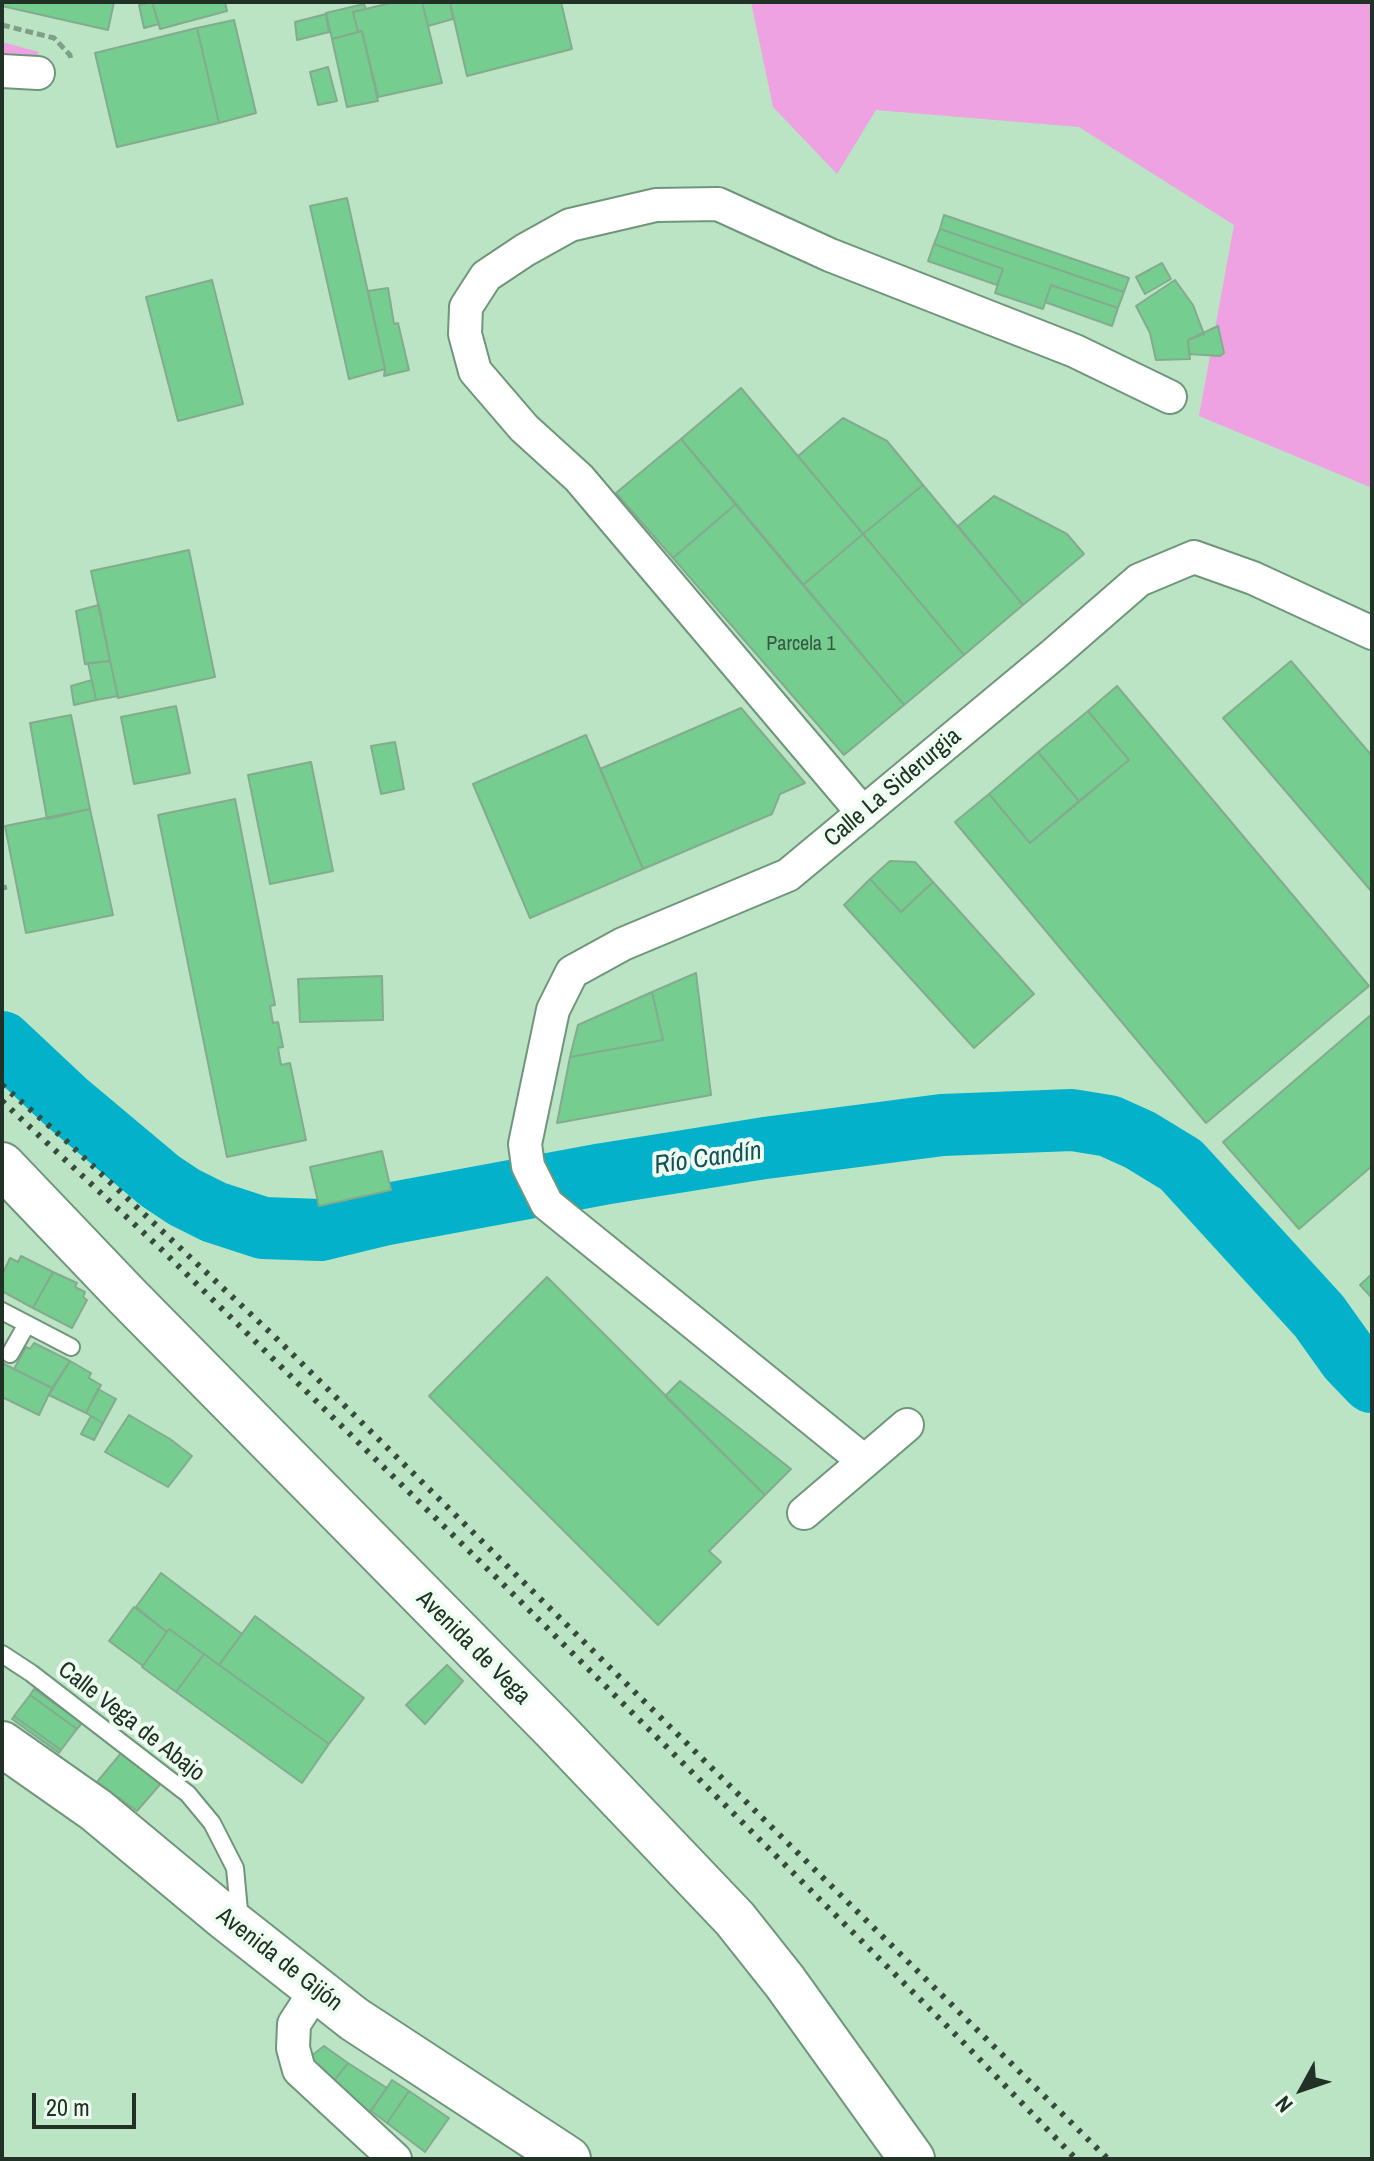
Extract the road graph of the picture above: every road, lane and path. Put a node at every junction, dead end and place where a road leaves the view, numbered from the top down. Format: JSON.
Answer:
{"nodes":[{"id":1,"x":2,"y":71,"type":"edge"},
{"id":2,"x":38,"y":73,"type":"dead end"},
{"id":3,"x":1170,"y":397,"type":"dead end"},
{"id":4,"x":1372,"y":633,"type":"edge"},
{"id":5,"x":863,"y":813,"type":"junction"},
{"id":6,"x":22,"y":1194,"type":"edge"},
{"id":7,"x":2,"y":1311,"type":"edge"},
{"id":8,"x":27,"y":1324,"type":"junction"},
{"id":9,"x":71,"y":1347,"type":"dead end"},
{"id":10,"x":10,"y":1354,"type":"dead end"},
{"id":11,"x":907,"y":1425,"type":"dead end"},
{"id":12,"x":864,"y":1461,"type":"junction"},
{"id":13,"x":804,"y":1513,"type":"dead end"},
{"id":14,"x":2,"y":1654,"type":"edge"},
{"id":15,"x":2,"y":1744,"type":"edge"},
{"id":16,"x":241,"y":1931,"type":"junction"},
{"id":17,"x":316,"y":1990,"type":"junction"},
{"id":18,"x":395,"y":2159,"type":"edge"},
{"id":19,"x":568,"y":2159,"type":"edge"},
{"id":20,"x":912,"y":2159,"type":"edge"}],
"edges":[{"from":1,"to":2,"type":"street"},
{"from":3,"to":5,"type":"street"},
{"from":4,"to":5,"type":"street","name":"Calle La Siderurgia"},
{"from":5,"to":12,"type":"street","name":"Calle La Siderurgia"},
{"from":6,"to":20,"type":"street","name":"Avenida de Vega"},
{"from":7,"to":8,"type":"lane"},
{"from":8,"to":9,"type":"lane"},
{"from":8,"to":10,"type":"lane"},
{"from":11,"to":12,"type":"street"},
{"from":12,"to":13,"type":"street"},
{"from":14,"to":16,"type":"lane","name":"Calle Vega de Abajo"},
{"from":15,"to":16,"type":"street","name":"Avenida de Gijón"},
{"from":16,"to":17,"type":"street","name":"Avenida de Gijón"},
{"from":17,"to":18,"type":"street"},
{"from":17,"to":19,"type":"street","name":"Avenida de Gijón"}]}
